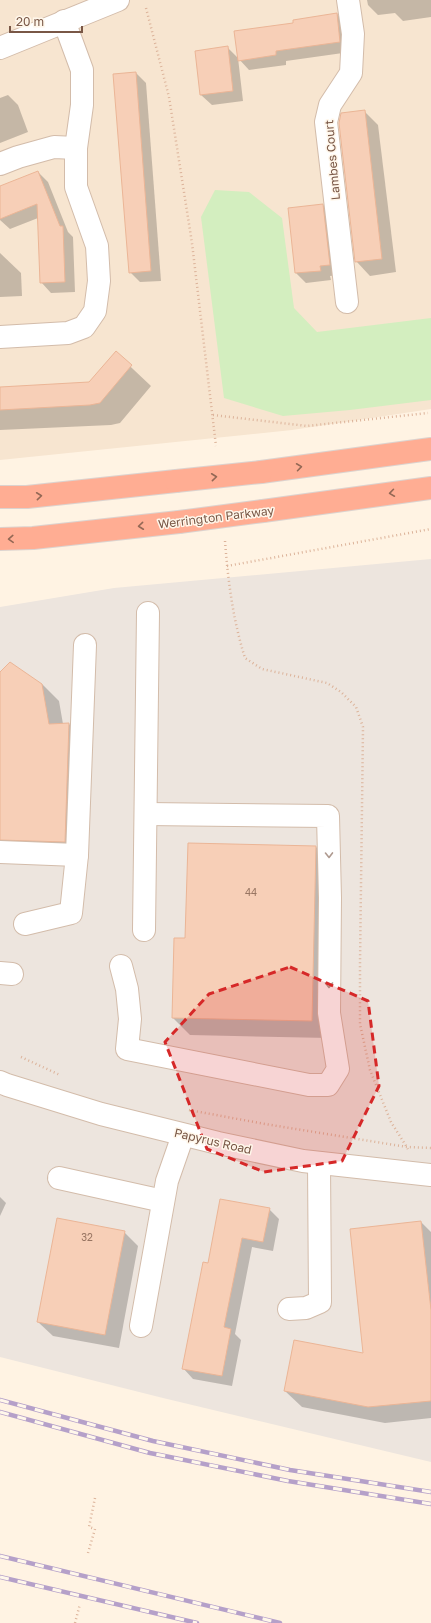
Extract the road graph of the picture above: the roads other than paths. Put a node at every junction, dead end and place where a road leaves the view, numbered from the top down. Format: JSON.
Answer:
{"nodes":[{"id":1,"x":118,"y":0,"type":"edge"},
{"id":2,"x":348,"y":0,"type":"edge"},
{"id":3,"x":64,"y":21,"type":"junction"},
{"id":4,"x":0,"y":48,"type":"edge"},
{"id":5,"x":76,"y":148,"type":"junction"},
{"id":6,"x":0,"y":164,"type":"edge"},
{"id":7,"x":346,"y":302,"type":"dead end"},
{"id":8,"x":0,"y":337,"type":"edge"},
{"id":9,"x":431,"y":449,"type":"edge"},
{"id":10,"x":431,"y":488,"type":"edge"},
{"id":11,"x":0,"y":497,"type":"edge"},
{"id":12,"x":0,"y":539,"type":"edge"},
{"id":13,"x":148,"y":613,"type":"dead end"},
{"id":14,"x":85,"y":645,"type":"dead end"},
{"id":15,"x":146,"y":814,"type":"junction"},
{"id":16,"x":0,"y":852,"type":"edge"},
{"id":17,"x":77,"y":855,"type":"junction"},
{"id":18,"x":25,"y":924,"type":"dead end"},
{"id":19,"x":144,"y":930,"type":"dead end"},
{"id":20,"x":121,"y":966,"type":"dead end"},
{"id":21,"x":0,"y":1082,"type":"edge"},
{"id":22,"x":183,"y":1135,"type":"junction"},
{"id":23,"x":319,"y":1163,"type":"junction"},
{"id":24,"x":431,"y":1175,"type":"edge"},
{"id":25,"x":59,"y":1178,"type":"dead end"},
{"id":26,"x":163,"y":1201,"type":"junction"},
{"id":27,"x":289,"y":1309,"type":"dead end"},
{"id":28,"x":141,"y":1326,"type":"dead end"}],
"edges":[{"from":1,"to":3,"type":"street"},
{"from":2,"to":7,"type":"street","name":"Lambes Court"},
{"from":3,"to":4,"type":"street"},
{"from":3,"to":5,"type":"street"},
{"from":5,"to":6,"type":"street"},
{"from":5,"to":8,"type":"street"},
{"from":11,"to":9,"type":"highway","one_way":true,"bridge":true},
{"from":10,"to":12,"type":"highway","name":"Werrington Parkway","one_way":true,"bridge":true},
{"from":13,"to":15,"type":"street"},
{"from":14,"to":17,"type":"street"},
{"from":15,"to":19,"type":"street"},
{"from":15,"to":20,"type":"street","one_way":true},
{"from":16,"to":17,"type":"street"},
{"from":17,"to":18,"type":"street"},
{"from":21,"to":22,"type":"street","name":"Papyrus Road"},
{"from":22,"to":23,"type":"street","name":"Papyrus Road"},
{"from":22,"to":26,"type":"street"},
{"from":23,"to":24,"type":"street","name":"Papyrus Road"},
{"from":23,"to":27,"type":"street"},
{"from":25,"to":26,"type":"street"},
{"from":26,"to":28,"type":"street"}]}
